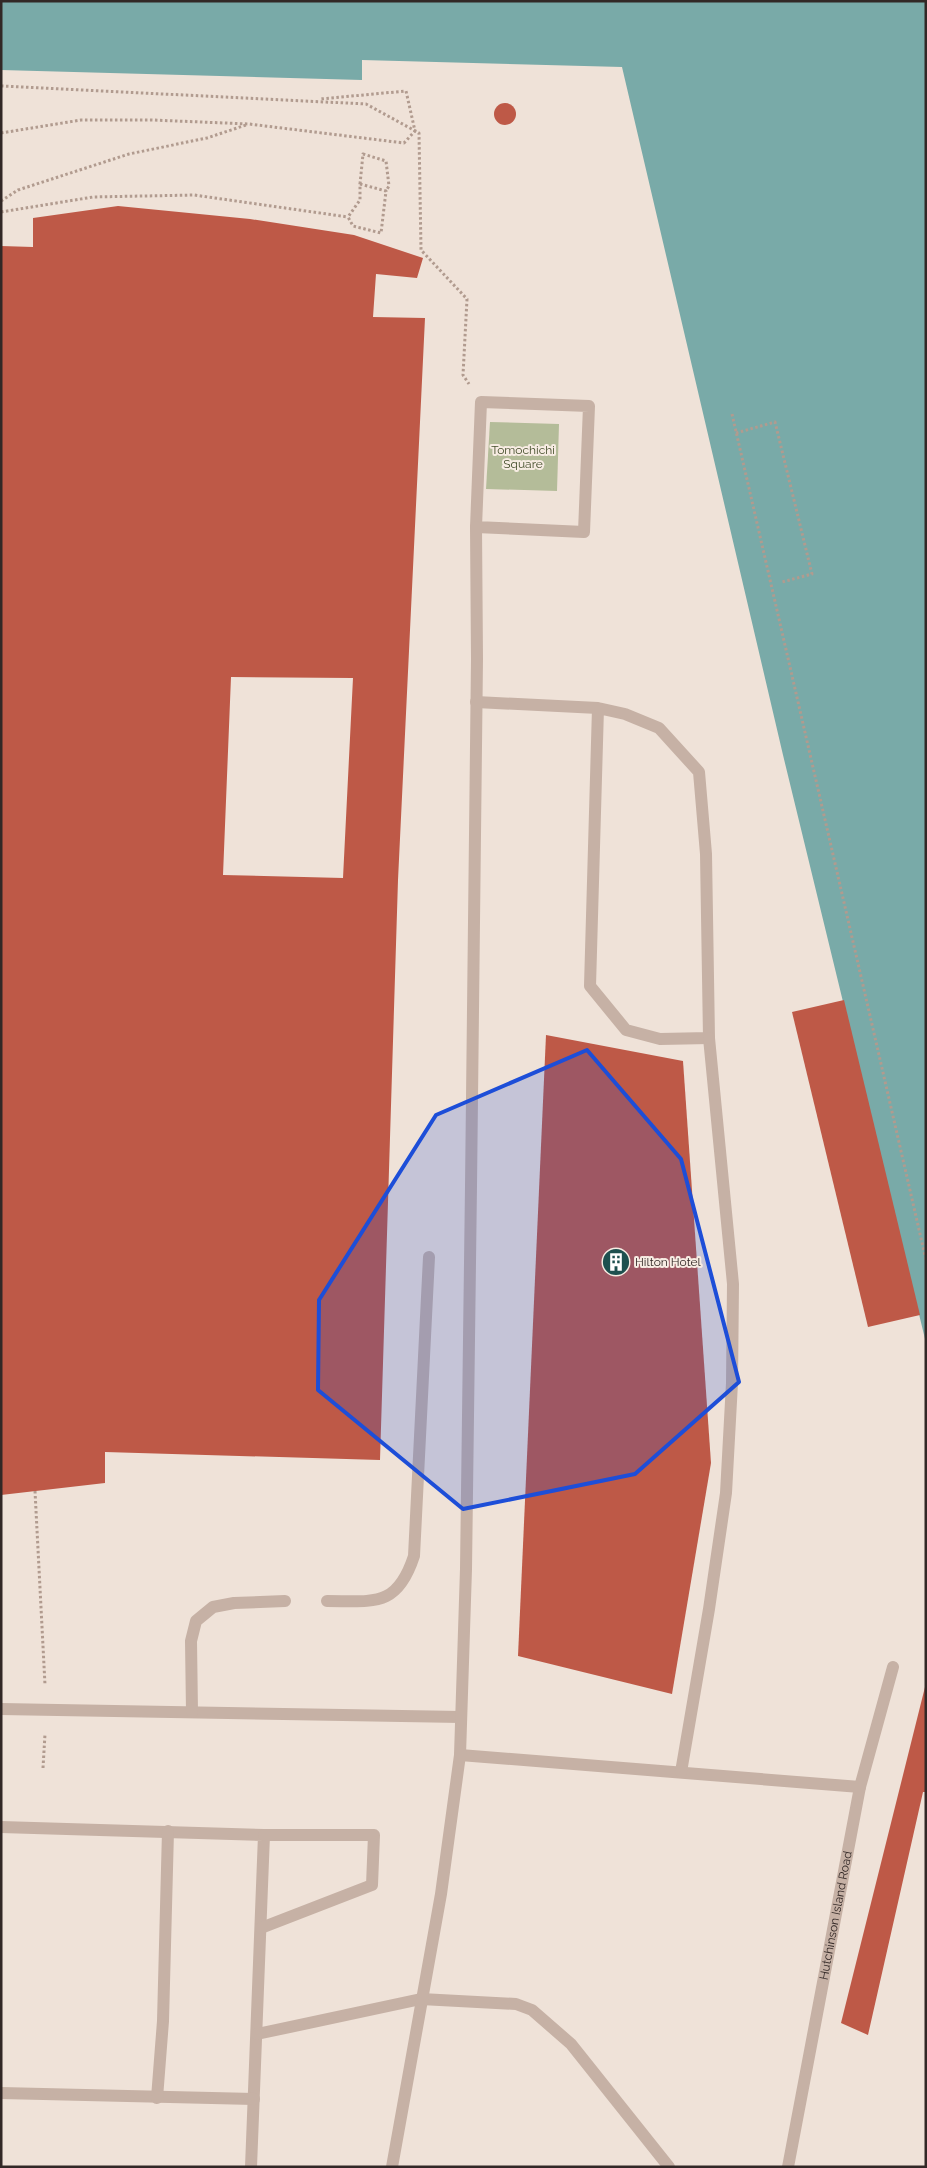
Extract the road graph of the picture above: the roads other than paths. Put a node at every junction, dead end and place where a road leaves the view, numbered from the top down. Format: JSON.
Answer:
{"nodes":[{"id":1,"x":476,"y":527,"type":"junction"},
{"id":2,"x":476,"y":702,"type":"junction"},
{"id":3,"x":598,"y":708,"type":"junction"},
{"id":4,"x":709,"y":1038,"type":"junction"},
{"id":5,"x":428,"y":1257,"type":"dead end"},
{"id":6,"x":285,"y":1601,"type":"dead end"},
{"id":7,"x":327,"y":1601,"type":"dead end"},
{"id":8,"x":893,"y":1667,"type":"dead end"},
{"id":9,"x":1,"y":1709,"type":"edge"},
{"id":10,"x":192,"y":1712,"type":"junction"},
{"id":11,"x":461,"y":1717,"type":"junction"},
{"id":12,"x":460,"y":1755,"type":"junction"},
{"id":13,"x":681,"y":1772,"type":"junction"},
{"id":14,"x":860,"y":1786,"type":"junction"},
{"id":15,"x":1,"y":1827,"type":"edge"},
{"id":16,"x":168,"y":1831,"type":"junction"},
{"id":17,"x":264,"y":1835,"type":"junction"},
{"id":18,"x":262,"y":1928,"type":"junction"},
{"id":19,"x":421,"y":1999,"type":"junction"},
{"id":20,"x":258,"y":2034,"type":"junction"},
{"id":21,"x":1,"y":2093,"type":"edge"},
{"id":22,"x":158,"y":2098,"type":"junction"},
{"id":23,"x":254,"y":2100,"type":"junction"},
{"id":24,"x":251,"y":2167,"type":"edge"},
{"id":25,"x":392,"y":2167,"type":"edge"},
{"id":26,"x":669,"y":2167,"type":"edge"},
{"id":27,"x":788,"y":2167,"type":"edge"}],
"edges":[{"from":1,"to":1,"type":"street"},
{"from":1,"to":2,"type":"street"},
{"from":2,"to":3,"type":"street"},
{"from":2,"to":11,"type":"street"},
{"from":3,"to":4,"type":"street"},
{"from":3,"to":4,"type":"street"},
{"from":4,"to":13,"type":"street"},
{"from":5,"to":7,"type":"street"},
{"from":6,"to":10,"type":"street"},
{"from":8,"to":14,"type":"street","name":"Hutchinson Island Road"},
{"from":9,"to":10,"type":"street"},
{"from":10,"to":11,"type":"street"},
{"from":11,"to":12,"type":"street"},
{"from":12,"to":13,"type":"street"},
{"from":12,"to":19,"type":"street"},
{"from":13,"to":14,"type":"street"},
{"from":14,"to":27,"type":"street","name":"Hutchinson Island Road"},
{"from":15,"to":16,"type":"street"},
{"from":16,"to":17,"type":"street"},
{"from":16,"to":22,"type":"street"},
{"from":17,"to":18,"type":"street"},
{"from":17,"to":18,"type":"street"},
{"from":18,"to":20,"type":"street"},
{"from":19,"to":20,"type":"street"},
{"from":19,"to":25,"type":"street"},
{"from":19,"to":26,"type":"street"},
{"from":20,"to":23,"type":"street"},
{"from":21,"to":22,"type":"street"},
{"from":22,"to":23,"type":"street"},
{"from":23,"to":24,"type":"street"}]}
